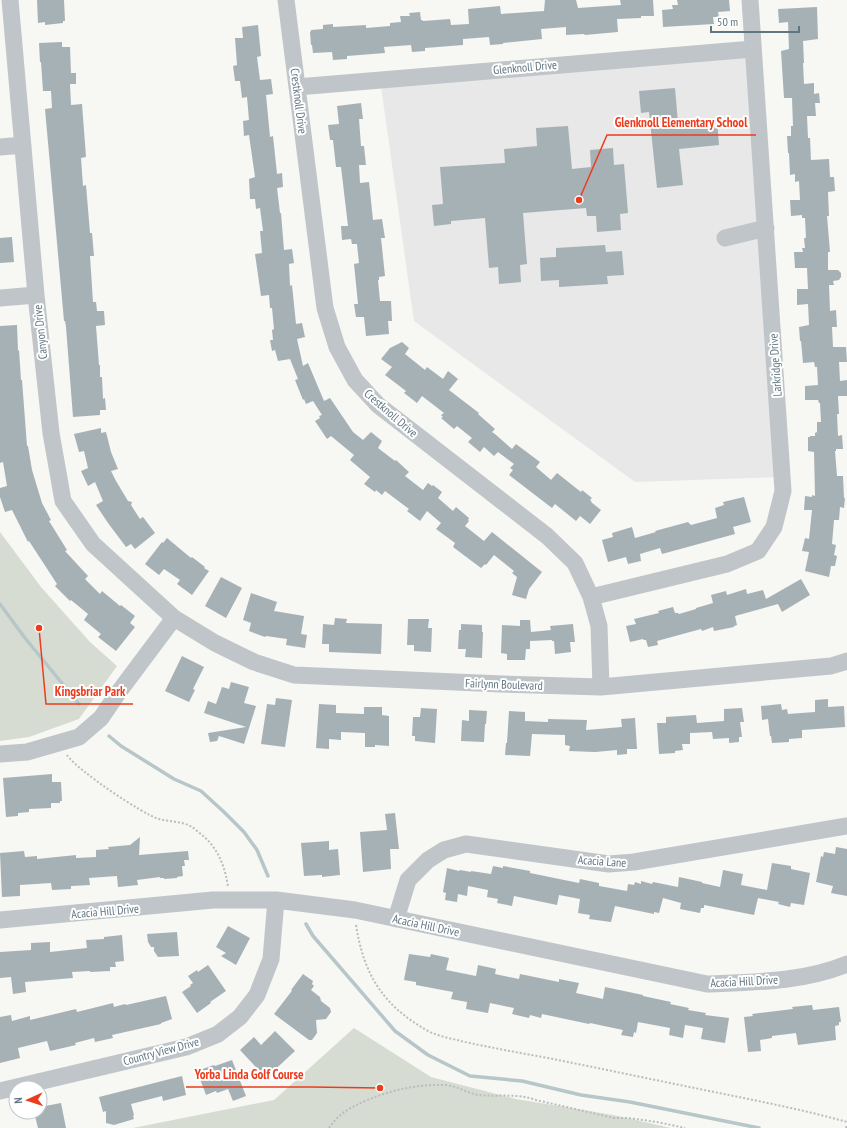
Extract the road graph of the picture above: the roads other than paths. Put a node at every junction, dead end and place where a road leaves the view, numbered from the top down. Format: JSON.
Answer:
{"nodes":[{"id":1,"x":10,"y":0,"type":"edge"},
{"id":2,"x":286,"y":0,"type":"edge"},
{"id":3,"x":750,"y":0,"type":"edge"},
{"id":4,"x":753,"y":49,"type":"junction"},
{"id":5,"x":297,"y":87,"type":"junction"},
{"id":6,"x":23,"y":145,"type":"junction"},
{"id":7,"x":0,"y":147,"type":"edge"},
{"id":8,"x":766,"y":228,"type":"junction"},
{"id":9,"x":724,"y":238,"type":"dead end"},
{"id":10,"x":36,"y":295,"type":"junction"},
{"id":11,"x":0,"y":298,"type":"edge"},
{"id":12,"x":591,"y":597,"type":"junction"},
{"id":13,"x":174,"y":618,"type":"junction"},
{"id":14,"x":847,"y":661,"type":"edge"},
{"id":15,"x":601,"y":687,"type":"junction"},
{"id":16,"x":0,"y":754,"type":"edge"},
{"id":17,"x":847,"y":826,"type":"edge"},
{"id":18,"x":276,"y":900,"type":"junction"},
{"id":19,"x":396,"y":919,"type":"junction"},
{"id":20,"x":0,"y":920,"type":"edge"},
{"id":21,"x":847,"y":964,"type":"edge"},
{"id":22,"x":0,"y":1091,"type":"edge"}],
"edges":[{"from":1,"to":6,"type":"street","name":"Canyon Drive"},
{"from":2,"to":5,"type":"street","name":"Crestknoll Drive"},
{"from":3,"to":4,"type":"street","name":"Larkridge Drive"},
{"from":4,"to":5,"type":"street","name":"Glenknoll Drive"},
{"from":4,"to":8,"type":"street","name":"Larkridge Drive"},
{"from":5,"to":12,"type":"street","name":"Crestknoll Drive"},
{"from":6,"to":7,"type":"street"},
{"from":6,"to":10,"type":"street","name":"Canyon Drive"},
{"from":8,"to":9,"type":"street"},
{"from":8,"to":12,"type":"street","name":"Larkridge Drive"},
{"from":10,"to":11,"type":"street"},
{"from":10,"to":13,"type":"street","name":"Canyon Drive"},
{"from":12,"to":15,"type":"street","name":"Crestknoll Drive"},
{"from":13,"to":15,"type":"street","name":"Fairlynn Boulevard"},
{"from":13,"to":16,"type":"street"},
{"from":14,"to":15,"type":"street","name":"Fairlynn Boulevard"},
{"from":17,"to":19,"type":"street","name":"Acacia Lane"},
{"from":18,"to":19,"type":"street","name":"Acacia Hill Drive"},
{"from":18,"to":20,"type":"street","name":"Acacia Hill Drive"},
{"from":18,"to":22,"type":"street","name":"Country View Drive"},
{"from":19,"to":21,"type":"street","name":"Acacia Hill Drive"}]}
